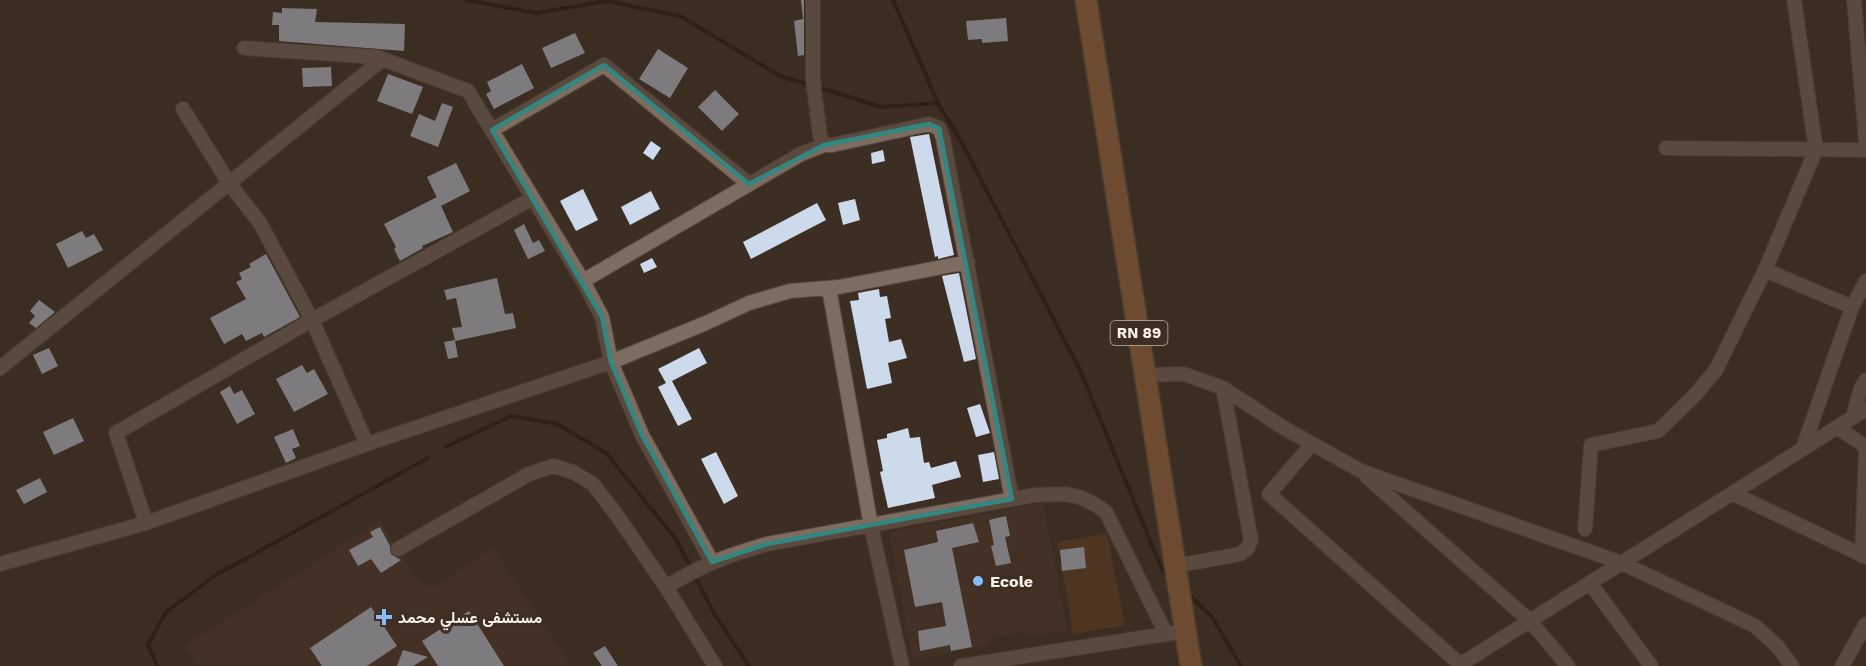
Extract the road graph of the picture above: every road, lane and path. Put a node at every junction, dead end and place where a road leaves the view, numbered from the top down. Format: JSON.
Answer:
{"nodes":[{"id":1,"x":813,"y":0,"type":"edge"},
{"id":2,"x":1086,"y":0,"type":"edge"},
{"id":3,"x":1794,"y":0,"type":"edge"},
{"id":4,"x":1854,"y":0,"type":"edge"},
{"id":5,"x":244,"y":48,"type":"dead end"},
{"id":6,"x":383,"y":59,"type":"junction"},
{"id":7,"x":1863,"y":62,"type":"edge"},
{"id":8,"x":183,"y":109,"type":"dead end"},
{"id":9,"x":492,"y":130,"type":"junction"},
{"id":10,"x":1866,"y":142,"type":"edge"},
{"id":11,"x":824,"y":145,"type":"junction"},
{"id":12,"x":1666,"y":148,"type":"dead end"},
{"id":13,"x":1816,"y":150,"type":"junction"},
{"id":14,"x":1866,"y":150,"type":"edge"},
{"id":15,"x":229,"y":183,"type":"junction"},
{"id":16,"x":749,"y":184,"type":"junction"},
{"id":17,"x":533,"y":198,"type":"junction"},
{"id":18,"x":968,"y":262,"type":"junction"},
{"id":19,"x":1765,"y":270,"type":"junction"},
{"id":20,"x":583,"y":281,"type":"junction"},
{"id":21,"x":1866,"y":281,"type":"edge"},
{"id":22,"x":829,"y":288,"type":"junction"},
{"id":23,"x":1852,"y":307,"type":"junction"},
{"id":24,"x":312,"y":320,"type":"junction"},
{"id":25,"x":611,"y":362,"type":"junction"},
{"id":26,"x":0,"y":368,"type":"edge"},
{"id":27,"x":1146,"y":375,"type":"junction"},
{"id":28,"x":1866,"y":380,"type":"edge"},
{"id":29,"x":1223,"y":388,"type":"junction"},
{"id":30,"x":1866,"y":409,"type":"edge"},
{"id":31,"x":1853,"y":417,"type":"junction"},
{"id":32,"x":1837,"y":427,"type":"junction"},
{"id":33,"x":367,"y":444,"type":"junction"},
{"id":34,"x":1312,"y":444,"type":"junction"},
{"id":35,"x":1866,"y":447,"type":"edge"},
{"id":36,"x":1803,"y":448,"type":"junction"},
{"id":37,"x":1361,"y":471,"type":"junction"},
{"id":38,"x":1732,"y":493,"type":"junction"},
{"id":39,"x":1012,"y":499,"type":"junction"},
{"id":40,"x":146,"y":523,"type":"junction"},
{"id":41,"x":871,"y":526,"type":"junction"},
{"id":42,"x":1585,"y":529,"type":"dead end"},
{"id":43,"x":398,"y":549,"type":"dead end"},
{"id":44,"x":1864,"y":557,"type":"edge"},
{"id":45,"x":712,"y":562,"type":"junction"},
{"id":46,"x":1622,"y":563,"type":"junction"},
{"id":47,"x":0,"y":564,"type":"edge"},
{"id":48,"x":1176,"y":566,"type":"junction"},
{"id":49,"x":1590,"y":583,"type":"junction"},
{"id":50,"x":666,"y":587,"type":"junction"},
{"id":51,"x":1530,"y":621,"type":"junction"},
{"id":52,"x":1866,"y":624,"type":"edge"},
{"id":53,"x":1176,"y":632,"type":"junction"},
{"id":54,"x":715,"y":666,"type":"edge"},
{"id":55,"x":902,"y":666,"type":"edge"},
{"id":56,"x":961,"y":666,"type":"edge"},
{"id":57,"x":1191,"y":666,"type":"edge"},
{"id":58,"x":1460,"y":666,"type":"edge"},
{"id":59,"x":1568,"y":666,"type":"edge"},
{"id":60,"x":1651,"y":666,"type":"edge"},
{"id":61,"x":1791,"y":666,"type":"edge"},
{"id":62,"x":1842,"y":666,"type":"edge"}],
"edges":[{"from":1,"to":11,"type":"street"},
{"from":2,"to":27,"type":"main road","number":"RN 89"},
{"from":3,"to":13,"type":"street"},
{"from":4,"to":7,"type":"street"},
{"from":5,"to":6,"type":"street"},
{"from":6,"to":9,"type":"street"},
{"from":6,"to":15,"type":"street"},
{"from":7,"to":10,"type":"street"},
{"from":8,"to":15,"type":"street"},
{"from":9,"to":16,"type":"street"},
{"from":9,"to":17,"type":"street"},
{"from":11,"to":16,"type":"street"},
{"from":11,"to":18,"type":"street"},
{"from":12,"to":13,"type":"street"},
{"from":13,"to":14,"type":"street"},
{"from":13,"to":19,"type":"street"},
{"from":15,"to":24,"type":"street"},
{"from":15,"to":26,"type":"street"},
{"from":16,"to":20,"type":"street"},
{"from":17,"to":20,"type":"street"},
{"from":17,"to":24,"type":"street"},
{"from":18,"to":22,"type":"street"},
{"from":18,"to":39,"type":"street"},
{"from":19,"to":23,"type":"street"},
{"from":19,"to":42,"type":"street"},
{"from":20,"to":25,"type":"street"},
{"from":21,"to":23,"type":"street"},
{"from":22,"to":25,"type":"street"},
{"from":22,"to":41,"type":"street"},
{"from":23,"to":36,"type":"street"},
{"from":24,"to":33,"type":"street"},
{"from":24,"to":40,"type":"street"},
{"from":25,"to":33,"type":"street"},
{"from":25,"to":45,"type":"street"},
{"from":27,"to":29,"type":"street"},
{"from":27,"to":48,"type":"main road","number":"RN 89"},
{"from":28,"to":31,"type":"street"},
{"from":29,"to":34,"type":"street"},
{"from":29,"to":48,"type":"street"},
{"from":30,"to":31,"type":"street"},
{"from":31,"to":32,"type":"street"},
{"from":32,"to":35,"type":"street"},
{"from":32,"to":36,"type":"street"},
{"from":33,"to":40,"type":"street"},
{"from":34,"to":37,"type":"street"},
{"from":34,"to":58,"type":"street"},
{"from":35,"to":44,"type":"street"},
{"from":36,"to":38,"type":"street"},
{"from":37,"to":46,"type":"street"},
{"from":37,"to":51,"type":"street"},
{"from":38,"to":44,"type":"street"},
{"from":38,"to":46,"type":"street"},
{"from":39,"to":41,"type":"street"},
{"from":39,"to":53,"type":"street"},
{"from":40,"to":47,"type":"street"},
{"from":41,"to":45,"type":"street"},
{"from":41,"to":55,"type":"street"},
{"from":43,"to":50,"type":"street"},
{"from":45,"to":50,"type":"street"},
{"from":46,"to":49,"type":"street"},
{"from":46,"to":61,"type":"street"},
{"from":48,"to":53,"type":"main road","number":"RN 89"},
{"from":49,"to":51,"type":"street"},
{"from":49,"to":60,"type":"street"},
{"from":50,"to":54,"type":"street"},
{"from":51,"to":58,"type":"street"},
{"from":51,"to":59,"type":"street"},
{"from":52,"to":62,"type":"street"},
{"from":53,"to":56,"type":"street"},
{"from":53,"to":57,"type":"main road","number":"RN 89"}]}
